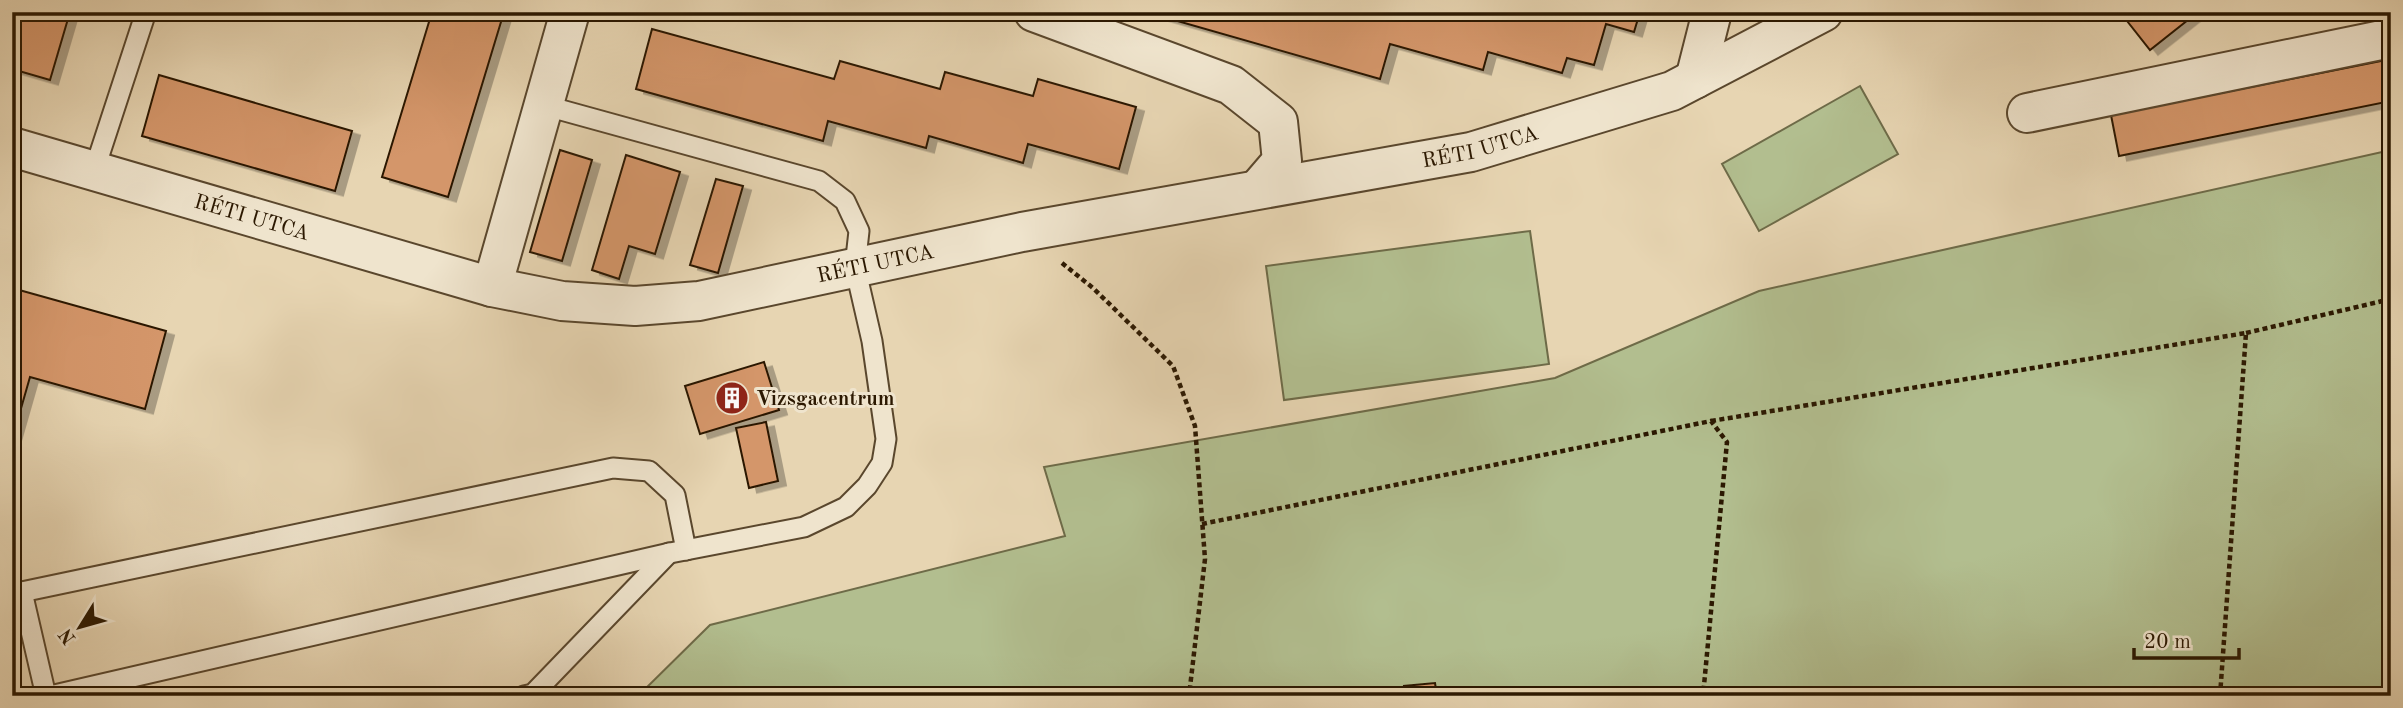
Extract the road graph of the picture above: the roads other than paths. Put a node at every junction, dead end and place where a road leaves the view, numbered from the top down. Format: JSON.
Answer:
{"nodes":[{"id":1,"x":146,"y":12,"type":"edge"},
{"id":2,"x":570,"y":12,"type":"edge"},
{"id":3,"x":1034,"y":12,"type":"edge"},
{"id":4,"x":1712,"y":12,"type":"edge"},
{"id":5,"x":1823,"y":12,"type":"edge"},
{"id":6,"x":2391,"y":38,"type":"edge"},
{"id":7,"x":1695,"y":79,"type":"junction"},
{"id":8,"x":544,"y":105,"type":"junction"},
{"id":9,"x":2027,"y":113,"type":"dead end"},
{"id":10,"x":12,"y":147,"type":"edge"},
{"id":11,"x":94,"y":170,"type":"junction"},
{"id":12,"x":1258,"y":189,"type":"junction"},
{"id":13,"x":855,"y":267,"type":"junction"},
{"id":14,"x":492,"y":287,"type":"junction"},
{"id":15,"x":678,"y":551,"type":"junction"},
{"id":16,"x":17,"y":593,"type":"edge"},
{"id":17,"x":48,"y":696,"type":"edge"},
{"id":18,"x":524,"y":696,"type":"edge"}],
"edges":[{"from":1,"to":11,"type":"lane"},
{"from":2,"to":8,"type":"street"},
{"from":3,"to":12,"type":"street"},
{"from":4,"to":7,"type":"street"},
{"from":5,"to":7,"type":"street","name":"RÉTI UTCA"},
{"from":6,"to":9,"type":"street"},
{"from":7,"to":12,"type":"street","name":"RÉTI UTCA"},
{"from":8,"to":13,"type":"lane"},
{"from":8,"to":14,"type":"street"},
{"from":10,"to":11,"type":"street","name":"RÉTI UTCA"},
{"from":11,"to":14,"type":"street","name":"RÉTI UTCA"},
{"from":12,"to":13,"type":"street","name":"RÉTI UTCA"},
{"from":13,"to":14,"type":"street","name":"RÉTI UTCA"},
{"from":13,"to":15,"type":"lane"},
{"from":15,"to":16,"type":"lane"},
{"from":15,"to":17,"type":"lane"},
{"from":15,"to":18,"type":"lane"},
{"from":16,"to":17,"type":"lane"}]}
